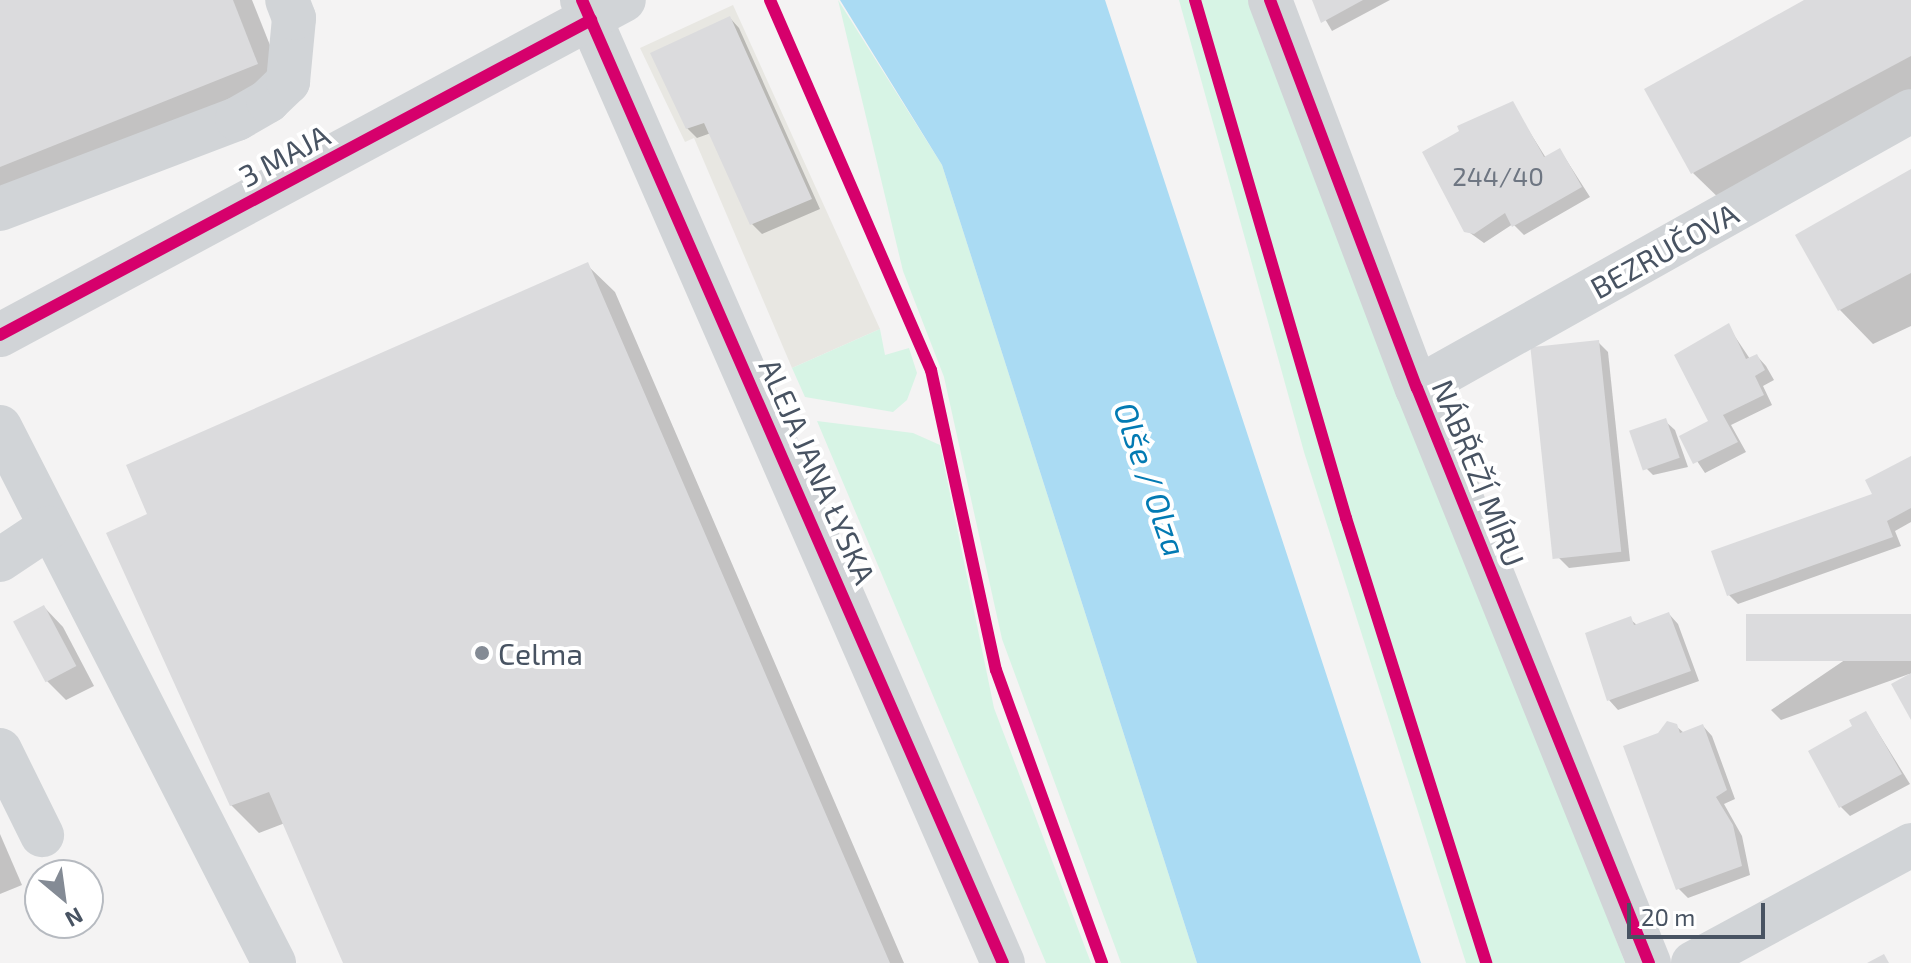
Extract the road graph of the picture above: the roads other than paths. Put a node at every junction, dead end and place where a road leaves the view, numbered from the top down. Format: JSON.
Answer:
{"nodes":[{"id":1,"x":287,"y":0,"type":"edge"},
{"id":2,"x":1270,"y":0,"type":"edge"},
{"id":3,"x":599,"y":7,"type":"edge"},
{"id":4,"x":1911,"y":111,"type":"edge"},
{"id":5,"x":0,"y":209,"type":"edge"},
{"id":6,"x":0,"y":335,"type":"edge"},
{"id":7,"x":1417,"y":388,"type":"junction"},
{"id":8,"x":0,"y":427,"type":"edge"},
{"id":9,"x":48,"y":528,"type":"junction"},
{"id":10,"x":0,"y":560,"type":"edge"},
{"id":11,"x":0,"y":750,"type":"edge"},
{"id":12,"x":42,"y":835,"type":"dead end"},
{"id":13,"x":1911,"y":845,"type":"edge"},
{"id":14,"x":274,"y":963,"type":"edge"},
{"id":15,"x":1003,"y":963,"type":"edge"},
{"id":16,"x":1649,"y":963,"type":"edge"},
{"id":17,"x":1693,"y":963,"type":"edge"}],
"edges":[{"from":1,"to":5,"type":"street"},
{"from":2,"to":7,"type":"street","name":"NÁBŘEŽÍ MÍRU"},
{"from":3,"to":6,"type":"street","name":"3 MAJA"},
{"from":3,"to":15,"type":"street","name":"ALEJA JANA ŁYSKA"},
{"from":4,"to":7,"type":"street","name":"BEZRUČOVA"},
{"from":7,"to":16,"type":"street","name":"NÁBŘEŽÍ MÍRU"},
{"from":8,"to":9,"type":"street"},
{"from":9,"to":10,"type":"street"},
{"from":9,"to":14,"type":"street"},
{"from":11,"to":12,"type":"street"},
{"from":13,"to":17,"type":"street"}]}
